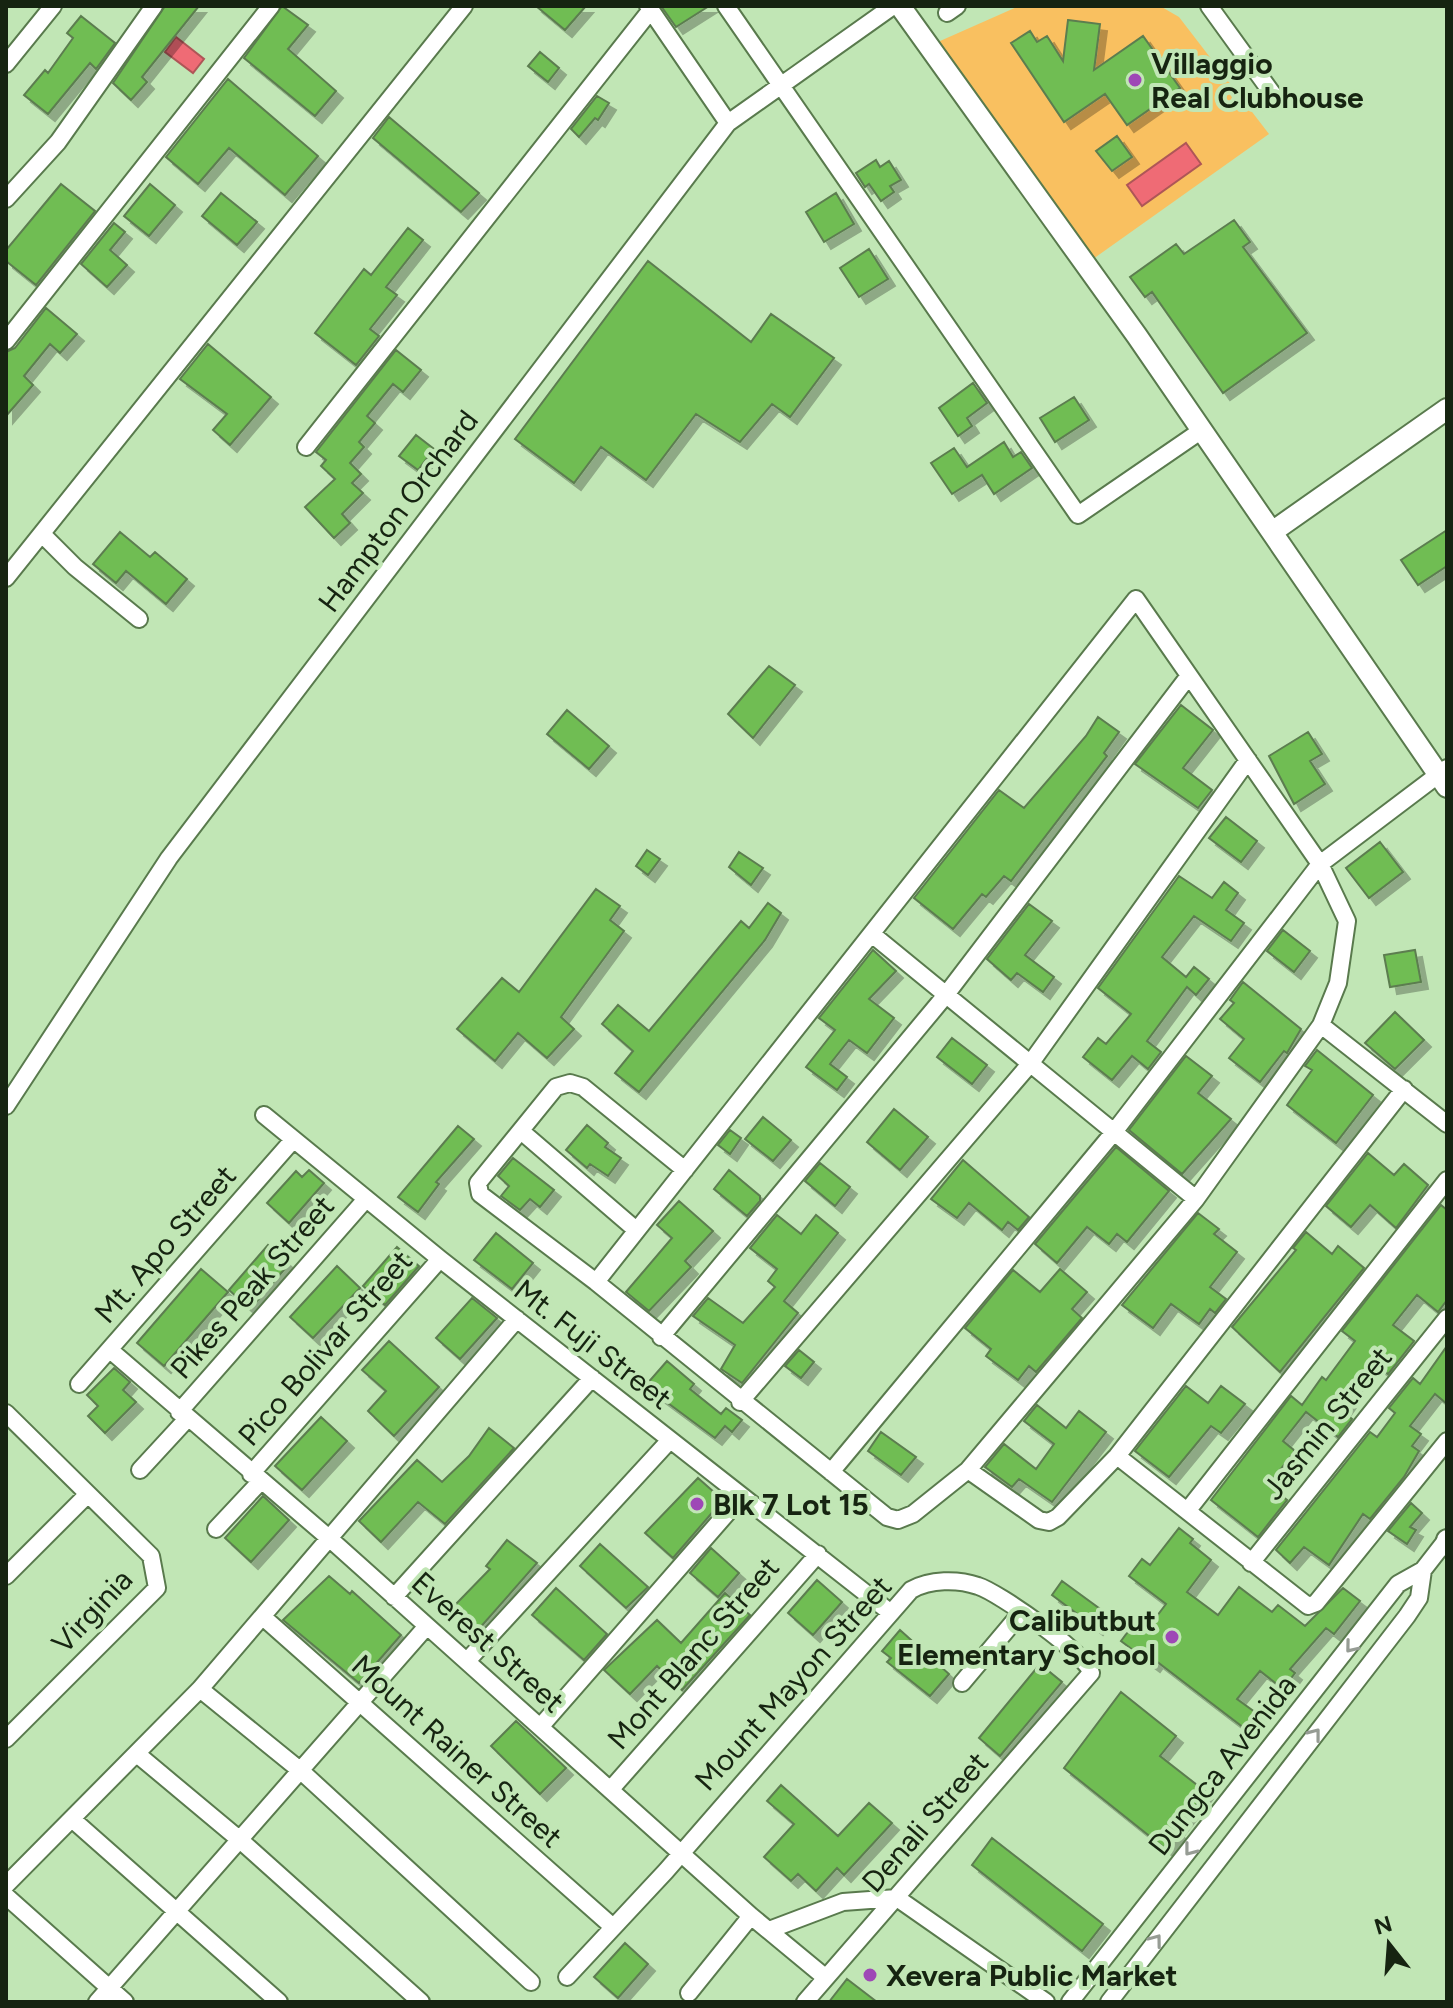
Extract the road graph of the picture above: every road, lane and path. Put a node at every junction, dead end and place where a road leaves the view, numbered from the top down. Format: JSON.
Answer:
{"nodes":[{"id":1,"x":53,"y":6,"type":"edge"},
{"id":2,"x":154,"y":6,"type":"edge"},
{"id":3,"x":271,"y":6,"type":"edge"},
{"id":4,"x":464,"y":6,"type":"edge"},
{"id":5,"x":726,"y":6,"type":"edge"},
{"id":6,"x":893,"y":6,"type":"edge"},
{"id":7,"x":900,"y":6,"type":"edge"},
{"id":8,"x":1209,"y":6,"type":"edge"},
{"id":9,"x":649,"y":8,"type":"edge"},
{"id":10,"x":6,"y":64,"type":"edge"},
{"id":11,"x":779,"y":84,"type":"junction"},
{"id":12,"x":1277,"y":100,"type":"dead end"},
{"id":13,"x":728,"y":123,"type":"junction"},
{"id":14,"x":6,"y":199,"type":"edge"},
{"id":15,"x":6,"y":341,"type":"edge"},
{"id":16,"x":1447,"y":409,"type":"edge"},
{"id":17,"x":1202,"y":430,"type":"junction"},
{"id":18,"x":306,"y":447,"type":"dead end"},
{"id":19,"x":1272,"y":532,"type":"junction"},
{"id":20,"x":42,"y":534,"type":"junction"},
{"id":21,"x":6,"y":578,"type":"edge"},
{"id":22,"x":139,"y":619,"type":"dead end"},
{"id":23,"x":1188,"y":677,"type":"junction"},
{"id":24,"x":1248,"y":760,"type":"junction"},
{"id":25,"x":1444,"y":777,"type":"edge"},
{"id":26,"x":1320,"y":864,"type":"junction"},
{"id":27,"x":873,"y":935,"type":"junction"},
{"id":28,"x":945,"y":996,"type":"junction"},
{"id":29,"x":1321,"y":1025,"type":"junction"},
{"id":30,"x":1030,"y":1064,"type":"junction"},
{"id":31,"x":1404,"y":1089,"type":"junction"},
{"id":32,"x":6,"y":1106,"type":"edge"},
{"id":33,"x":264,"y":1115,"type":"dead end"},
{"id":34,"x":1447,"y":1124,"type":"edge"},
{"id":35,"x":521,"y":1131,"type":"junction"},
{"id":36,"x":1114,"y":1132,"type":"junction"},
{"id":37,"x":293,"y":1140,"type":"junction"},
{"id":38,"x":685,"y":1170,"type":"junction"},
{"id":39,"x":1447,"y":1180,"type":"edge"},
{"id":40,"x":366,"y":1199,"type":"junction"},
{"id":41,"x":1196,"y":1199,"type":"junction"},
{"id":42,"x":635,"y":1229,"type":"junction"},
{"id":43,"x":440,"y":1259,"type":"junction"},
{"id":44,"x":596,"y":1282,"type":"junction"},
{"id":45,"x":1447,"y":1318,"type":"edge"},
{"id":46,"x":517,"y":1319,"type":"junction"},
{"id":47,"x":661,"y":1337,"type":"junction"},
{"id":48,"x":110,"y":1350,"type":"junction"},
{"id":49,"x":592,"y":1378,"type":"junction"},
{"id":50,"x":79,"y":1384,"type":"dead end"},
{"id":51,"x":740,"y":1402,"type":"junction"},
{"id":52,"x":6,"y":1413,"type":"edge"},
{"id":53,"x":183,"y":1416,"type":"junction"},
{"id":54,"x":670,"y":1440,"type":"junction"},
{"id":55,"x":1447,"y":1441,"type":"edge"},
{"id":56,"x":1117,"y":1456,"type":"junction"},
{"id":57,"x":140,"y":1470,"type":"dead end"},
{"id":58,"x":968,"y":1470,"type":"junction"},
{"id":59,"x":831,"y":1472,"type":"junction"},
{"id":60,"x":256,"y":1478,"type":"junction"},
{"id":61,"x":87,"y":1495,"type":"junction"},
{"id":62,"x":742,"y":1496,"type":"junction"},
{"id":63,"x":1188,"y":1510,"type":"junction"},
{"id":64,"x":216,"y":1529,"type":"dead end"},
{"id":65,"x":330,"y":1539,"type":"junction"},
{"id":66,"x":1446,"y":1543,"type":"edge"},
{"id":67,"x":818,"y":1554,"type":"junction"},
{"id":68,"x":1251,"y":1563,"type":"junction"},
{"id":69,"x":1423,"y":1570,"type":"junction"},
{"id":70,"x":6,"y":1576,"type":"edge"},
{"id":71,"x":394,"y":1597,"type":"junction"},
{"id":72,"x":891,"y":1613,"type":"junction"},
{"id":73,"x":1021,"y":1613,"type":"junction"},
{"id":74,"x":263,"y":1617,"type":"junction"},
{"id":75,"x":427,"y":1626,"type":"junction"},
{"id":76,"x":467,"y":1661,"type":"junction"},
{"id":77,"x":1088,"y":1680,"type":"joint"},
{"id":78,"x":962,"y":1683,"type":"dead end"},
{"id":79,"x":200,"y":1689,"type":"junction"},
{"id":80,"x":361,"y":1703,"type":"junction"},
{"id":81,"x":541,"y":1726,"type":"junction"},
{"id":82,"x":6,"y":1739,"type":"edge"},
{"id":83,"x":137,"y":1754,"type":"junction"},
{"id":84,"x":301,"y":1771,"type":"junction"},
{"id":85,"x":611,"y":1789,"type":"junction"},
{"id":86,"x":72,"y":1819,"type":"junction"},
{"id":87,"x":240,"y":1840,"type":"junction"},
{"id":88,"x":680,"y":1852,"type":"junction"},
{"id":89,"x":6,"y":1885,"type":"edge"},
{"id":90,"x":6,"y":1896,"type":"edge"},
{"id":91,"x":897,"y":1898,"type":"junction"},
{"id":92,"x":177,"y":1912,"type":"junction"},
{"id":93,"x":751,"y":1916,"type":"junction"},
{"id":94,"x":613,"y":1927,"type":"junction"},
{"id":95,"x":769,"y":1930,"type":"junction"},
{"id":96,"x":567,"y":1977,"type":"dead end"},
{"id":97,"x":826,"y":1978,"type":"junction"},
{"id":98,"x":531,"y":1982,"type":"dead end"},
{"id":99,"x":110,"y":1988,"type":"junction"},
{"id":100,"x":689,"y":1993,"type":"dead end"},
{"id":101,"x":97,"y":2002,"type":"edge"},
{"id":102,"x":125,"y":2002,"type":"edge"},
{"id":103,"x":279,"y":2002,"type":"edge"},
{"id":104,"x":421,"y":2002,"type":"edge"},
{"id":105,"x":805,"y":2002,"type":"edge"},
{"id":106,"x":1046,"y":2002,"type":"edge"},
{"id":107,"x":1070,"y":2002,"type":"edge"},
{"id":108,"x":1109,"y":2002,"type":"edge"}],
"edges":[{"from":1,"to":10,"type":"street"},
{"from":2,"to":14,"type":"street"},
{"from":3,"to":15,"type":"street"},
{"from":4,"to":20,"type":"street"},
{"from":5,"to":11,"type":"street"},
{"from":6,"to":11,"type":"street","name":"Hampton Orchard"},
{"from":7,"to":17,"type":"street"},
{"from":8,"to":12,"type":"street"},
{"from":9,"to":13,"type":"street"},
{"from":9,"to":18,"type":"street"},
{"from":11,"to":13,"type":"street","name":"Hampton Orchard"},
{"from":11,"to":17,"type":"street"},
{"from":13,"to":32,"type":"street","name":"Hampton Orchard"},
{"from":16,"to":19,"type":"street"},
{"from":17,"to":19,"type":"street"},
{"from":19,"to":25,"type":"street"},
{"from":20,"to":21,"type":"street"},
{"from":20,"to":22,"type":"street"},
{"from":23,"to":24,"type":"street"},
{"from":23,"to":27,"type":"street"},
{"from":23,"to":28,"type":"street"},
{"from":24,"to":26,"type":"street"},
{"from":24,"to":30,"type":"street"},
{"from":25,"to":26,"type":"street"},
{"from":26,"to":29,"type":"street"},
{"from":26,"to":36,"type":"street"},
{"from":27,"to":28,"type":"street"},
{"from":27,"to":38,"type":"street"},
{"from":28,"to":30,"type":"street"},
{"from":28,"to":47,"type":"street"},
{"from":29,"to":31,"type":"street"},
{"from":29,"to":41,"type":"street"},
{"from":30,"to":36,"type":"street"},
{"from":30,"to":51,"type":"street"},
{"from":31,"to":34,"type":"street"},
{"from":31,"to":56,"type":"street"},
{"from":33,"to":37,"type":"street","name":"Mt. Fuji Street"},
{"from":35,"to":38,"type":"street"},
{"from":35,"to":42,"type":"street"},
{"from":35,"to":44,"type":"street"},
{"from":36,"to":41,"type":"street"},
{"from":36,"to":59,"type":"street"},
{"from":37,"to":40,"type":"street","name":"Mt. Fuji Street"},
{"from":37,"to":48,"type":"street","name":"Mt. Apo Street"},
{"from":38,"to":42,"type":"street"},
{"from":39,"to":63,"type":"street"},
{"from":40,"to":43,"type":"street","name":"Mt. Fuji Street"},
{"from":40,"to":53,"type":"street","name":"Pikes Peak Street"},
{"from":41,"to":58,"type":"street"},
{"from":42,"to":44,"type":"street"},
{"from":43,"to":46,"type":"street","name":"Mt. Fuji Street"},
{"from":43,"to":60,"type":"street","name":"Pico Bolivar Street"},
{"from":44,"to":47,"type":"street"},
{"from":45,"to":68,"type":"street","name":"Jasmin Street"},
{"from":46,"to":49,"type":"street","name":"Mt. Fuji Street"},
{"from":46,"to":65,"type":"street"},
{"from":47,"to":51,"type":"street"},
{"from":48,"to":50,"type":"street","name":"Mt. Apo Street"},
{"from":48,"to":53,"type":"street","name":"Everest Street"},
{"from":49,"to":54,"type":"street","name":"Mt. Fuji Street"},
{"from":49,"to":71,"type":"street"},
{"from":51,"to":59,"type":"street"},
{"from":52,"to":61,"type":"street"},
{"from":53,"to":57,"type":"street","name":"Pikes Peak Street"},
{"from":53,"to":60,"type":"street","name":"Everest Street"},
{"from":54,"to":62,"type":"street","name":"Mt. Fuji Street"},
{"from":54,"to":76,"type":"street"},
{"from":55,"to":68,"type":"street"},
{"from":56,"to":58,"type":"street"},
{"from":56,"to":63,"type":"street"},
{"from":58,"to":59,"type":"street"},
{"from":60,"to":64,"type":"street","name":"Pico Bolivar Street"},
{"from":60,"to":65,"type":"street","name":"Everest Street"},
{"from":61,"to":70,"type":"street"},
{"from":61,"to":82,"type":"street","name":"Virginia"},
{"from":62,"to":67,"type":"street","name":"Mt. Fuji Street"},
{"from":62,"to":81,"type":"street"},
{"from":63,"to":68,"type":"street"},
{"from":65,"to":71,"type":"street","name":"Everest Street"},
{"from":65,"to":74,"type":"street"},
{"from":66,"to":69,"type":"street","name":"Dungca Avenida"},
{"from":67,"to":72,"type":"street","name":"Mt. Fuji Street"},
{"from":67,"to":85,"type":"street","name":"Mont Blanc Street"},
{"from":69,"to":107,"type":"street","name":"Dungca Avenida","one_way":true},
{"from":108,"to":69,"type":"street","name":"Dungca Avenida","one_way":true},
{"from":71,"to":75,"type":"street","name":"Everest Street"},
{"from":72,"to":73,"type":"street","name":"Mount Mayon Street"},
{"from":72,"to":88,"type":"street","name":"Mount Mayon Street"},
{"from":73,"to":77,"type":"street","name":"Mount Mayon Street"},
{"from":73,"to":78,"type":"street"},
{"from":74,"to":79,"type":"street"},
{"from":74,"to":80,"type":"street","name":"Mount Rainer Street"},
{"from":75,"to":76,"type":"street","name":"Everest Street"},
{"from":75,"to":80,"type":"street"},
{"from":76,"to":81,"type":"street","name":"Everest Street"},
{"from":77,"to":91,"type":"street","name":"Denali Street"},
{"from":79,"to":83,"type":"street"},
{"from":79,"to":84,"type":"street"},
{"from":80,"to":84,"type":"street"},
{"from":80,"to":94,"type":"street","name":"Mount Rainer Street"},
{"from":81,"to":85,"type":"street","name":"Everest Street"},
{"from":83,"to":86,"type":"street"},
{"from":83,"to":87,"type":"street"},
{"from":84,"to":87,"type":"street"},
{"from":84,"to":98,"type":"street"},
{"from":85,"to":88,"type":"street","name":"Everest Street"},
{"from":86,"to":89,"type":"street"},
{"from":86,"to":92,"type":"street"},
{"from":87,"to":92,"type":"street"},
{"from":87,"to":104,"type":"street"},
{"from":88,"to":93,"type":"street","name":"Everest Street"},
{"from":88,"to":94,"type":"street","name":"Mount Mayon Street"},
{"from":90,"to":99,"type":"street"},
{"from":91,"to":95,"type":"street"},
{"from":91,"to":97,"type":"street","name":"Denali Street"},
{"from":91,"to":106,"type":"street"},
{"from":92,"to":99,"type":"street"},
{"from":92,"to":103,"type":"street"},
{"from":93,"to":95,"type":"street","name":"Everest Street"},
{"from":93,"to":100,"type":"street"},
{"from":94,"to":96,"type":"street","name":"Mount Mayon Street"},
{"from":95,"to":97,"type":"street","name":"Everest Street"},
{"from":97,"to":105,"type":"street","name":"Denali Street"},
{"from":99,"to":101,"type":"street"},
{"from":99,"to":102,"type":"street"}]}
